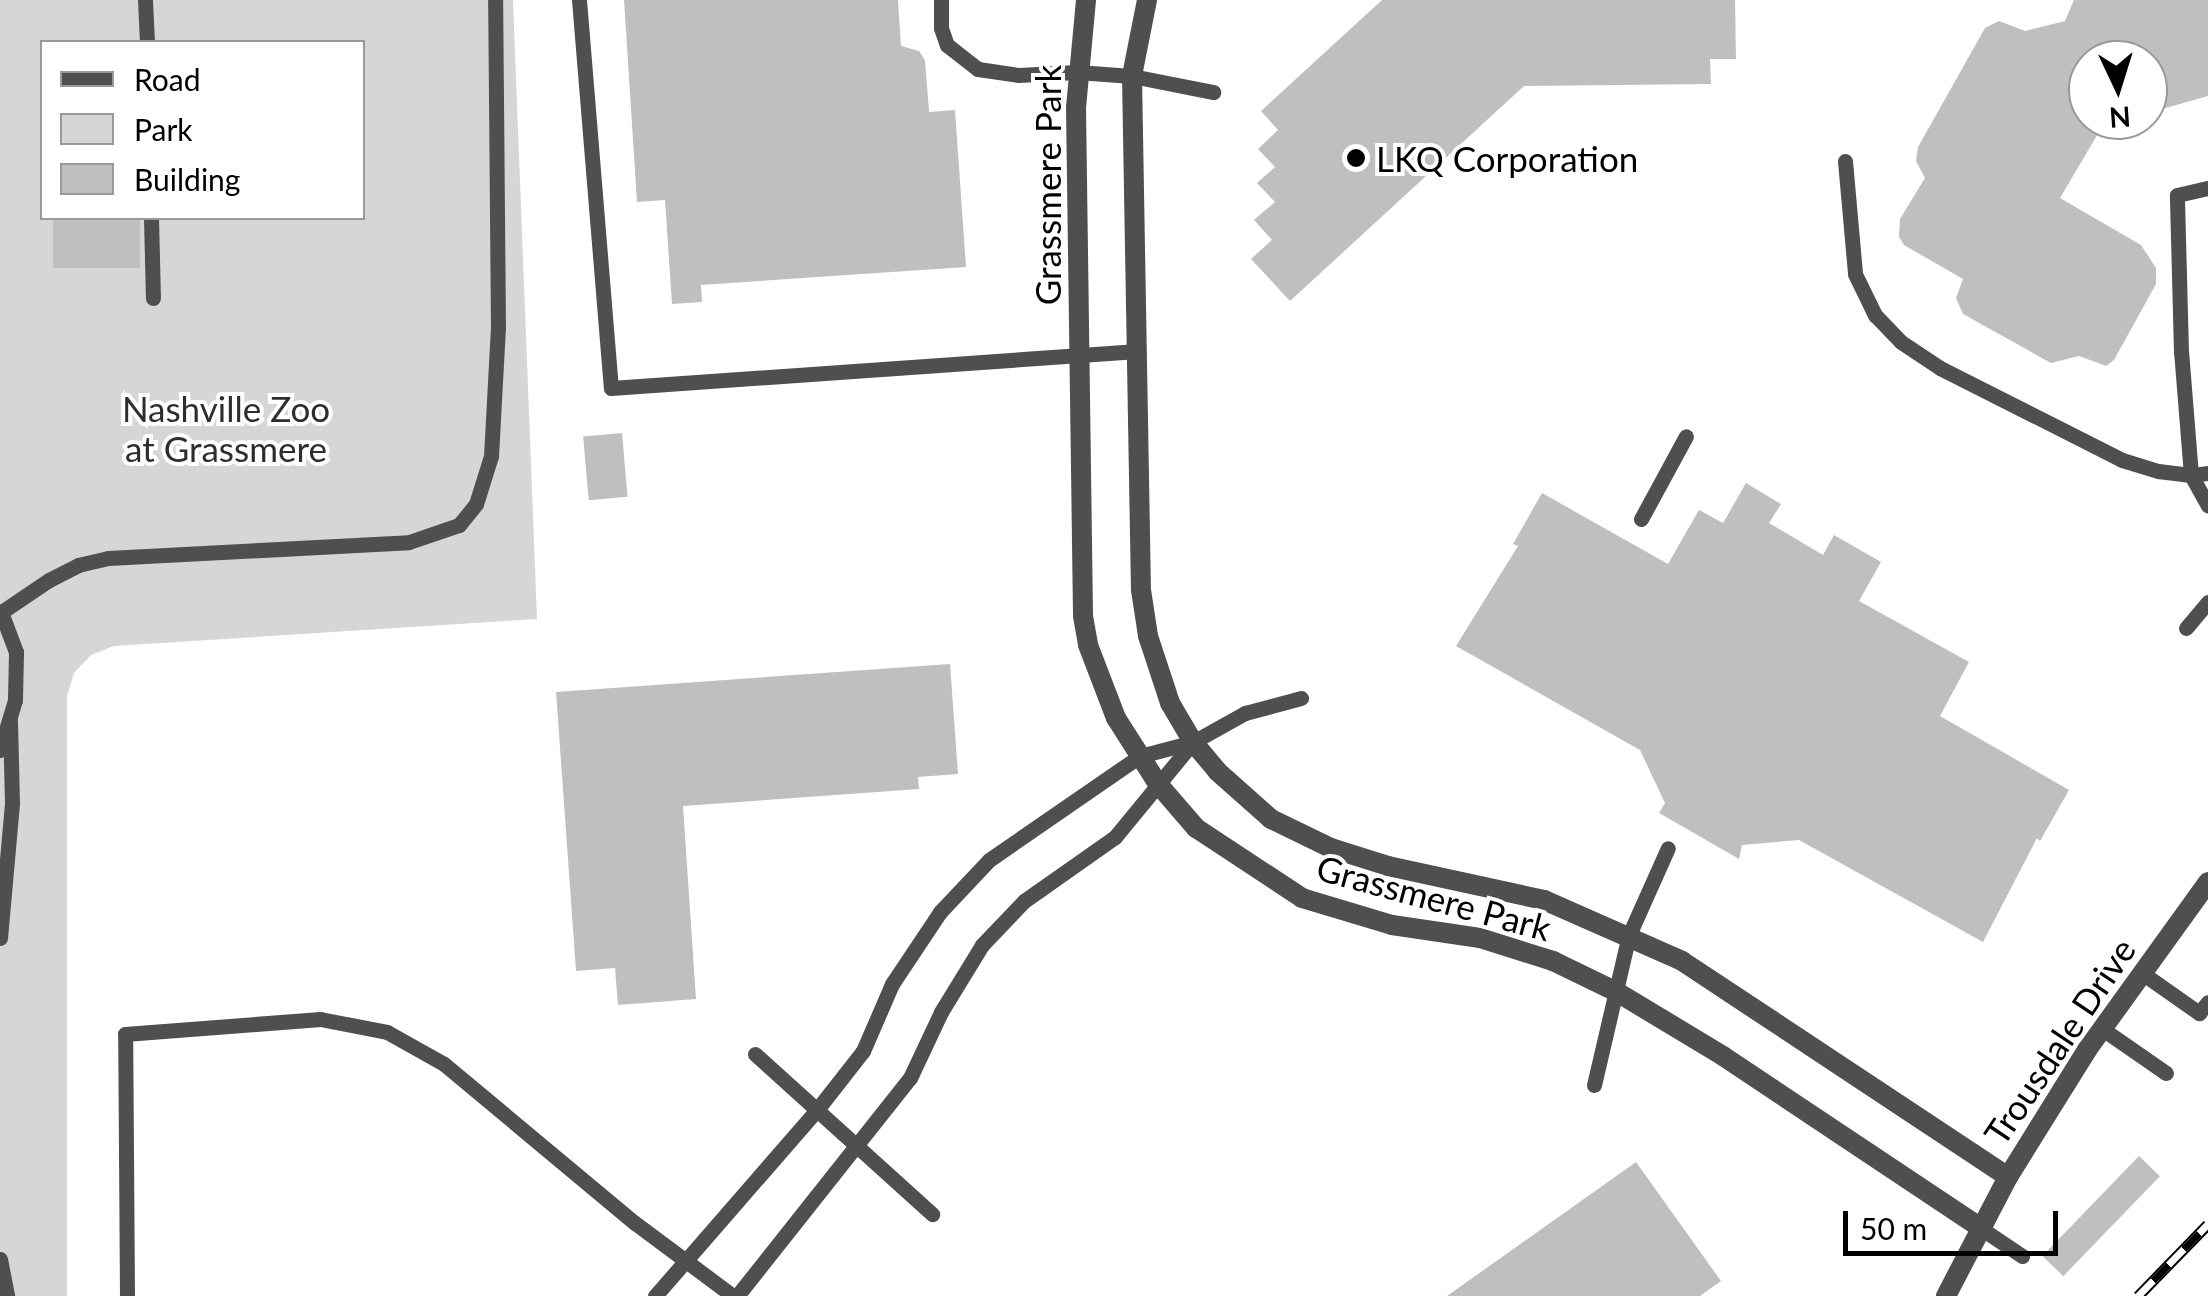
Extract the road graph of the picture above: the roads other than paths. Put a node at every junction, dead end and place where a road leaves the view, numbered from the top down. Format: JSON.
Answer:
{"nodes":[{"id":1,"x":145,"y":0,"type":"edge"},
{"id":2,"x":495,"y":0,"type":"edge"},
{"id":3,"x":578,"y":0,"type":"edge"},
{"id":4,"x":942,"y":0,"type":"edge"},
{"id":5,"x":1086,"y":0,"type":"edge"},
{"id":6,"x":1147,"y":0,"type":"edge"},
{"id":7,"x":147,"y":40,"type":"edge"},
{"id":8,"x":1078,"y":72,"type":"junction"},
{"id":9,"x":1132,"y":76,"type":"junction"},
{"id":10,"x":1213,"y":92,"type":"dead end"},
{"id":11,"x":1845,"y":161,"type":"dead end"},
{"id":12,"x":2208,"y":188,"type":"edge"},
{"id":13,"x":151,"y":220,"type":"edge"},
{"id":14,"x":152,"y":298,"type":"dead end"},
{"id":15,"x":1138,"y":351,"type":"junction"},
{"id":16,"x":1079,"y":354,"type":"junction"},
{"id":17,"x":1686,"y":436,"type":"dead end"},
{"id":18,"x":2200,"y":474,"type":"edge"},
{"id":19,"x":2208,"y":506,"type":"edge"},
{"id":20,"x":1641,"y":518,"type":"dead end"},
{"id":21,"x":2208,"y":602,"type":"edge"},
{"id":22,"x":1,"y":612,"type":"edge"},
{"id":23,"x":2186,"y":628,"type":"dead end"},
{"id":24,"x":1301,"y":698,"type":"dead end"},
{"id":25,"x":10,"y":720,"type":"junction"},
{"id":26,"x":1193,"y":742,"type":"junction"},
{"id":27,"x":0,"y":750,"type":"edge"},
{"id":28,"x":1140,"y":756,"type":"junction"},
{"id":29,"x":1158,"y":784,"type":"junction"},
{"id":30,"x":1668,"y":848,"type":"dead end"},
{"id":31,"x":2208,"y":882,"type":"edge"},
{"id":32,"x":1629,"y":935,"type":"junction"},
{"id":33,"x":0,"y":938,"type":"edge"},
{"id":34,"x":2142,"y":973,"type":"junction"},
{"id":35,"x":1616,"y":992,"type":"junction"},
{"id":36,"x":2208,"y":1002,"type":"edge"},
{"id":37,"x":2101,"y":1028,"type":"junction"},
{"id":38,"x":755,"y":1054,"type":"dead end"},
{"id":39,"x":2166,"y":1072,"type":"dead end"},
{"id":40,"x":1594,"y":1085,"type":"dead end"},
{"id":41,"x":816,"y":1111,"type":"junction"},
{"id":42,"x":856,"y":1147,"type":"junction"},
{"id":43,"x":2008,"y":1176,"type":"junction"},
{"id":44,"x":932,"y":1214,"type":"dead end"},
{"id":45,"x":1979,"y":1228,"type":"junction"},
{"id":46,"x":2022,"y":1256,"type":"dead end"},
{"id":47,"x":688,"y":1258,"type":"junction"},
{"id":48,"x":0,"y":1259,"type":"edge"},
{"id":49,"x":7,"y":1296,"type":"edge"},
{"id":50,"x":127,"y":1296,"type":"edge"},
{"id":51,"x":654,"y":1296,"type":"edge"},
{"id":52,"x":735,"y":1296,"type":"edge"},
{"id":53,"x":1946,"y":1296,"type":"edge"}],
"edges":[{"from":1,"to":7,"type":"lane"},
{"from":2,"to":22,"type":"lane"},
{"from":3,"to":16,"type":"lane"},
{"from":4,"to":8,"type":"lane"},
{"from":5,"to":8,"type":"street","name":"Grassmere Park"},
{"from":6,"to":9,"type":"street","name":"Grassmere Park"},
{"from":8,"to":9,"type":"lane"},
{"from":8,"to":16,"type":"street","name":"Grassmere Park"},
{"from":9,"to":10,"type":"lane"},
{"from":9,"to":15,"type":"street","name":"Grassmere Park"},
{"from":11,"to":18,"type":"lane"},
{"from":12,"to":18,"type":"lane"},
{"from":13,"to":14,"type":"lane"},
{"from":15,"to":16,"type":"lane"},
{"from":15,"to":26,"type":"street","name":"Grassmere Park"},
{"from":16,"to":28,"type":"street","name":"Grassmere Park"},
{"from":17,"to":20,"type":"lane"},
{"from":18,"to":19,"type":"lane"},
{"from":21,"to":23,"type":"lane"},
{"from":22,"to":25,"type":"lane"},
{"from":24,"to":26,"type":"lane"},
{"from":25,"to":27,"type":"lane"},
{"from":25,"to":33,"type":"lane"},
{"from":26,"to":28,"type":"lane"},
{"from":26,"to":29,"type":"lane"},
{"from":26,"to":32,"type":"street","name":"Grassmere Park"},
{"from":28,"to":29,"type":"street","name":"Grassmere Park"},
{"from":28,"to":41,"type":"lane"},
{"from":29,"to":35,"type":"street","name":"Grassmere Park"},
{"from":29,"to":42,"type":"lane"},
{"from":30,"to":32,"type":"lane"},
{"from":31,"to":34,"type":"street","name":"Trousdale Drive"},
{"from":32,"to":35,"type":"lane"},
{"from":32,"to":43,"type":"street","name":"Grassmere Park"},
{"from":34,"to":36,"type":"lane"},
{"from":34,"to":37,"type":"street","name":"Trousdale Drive"},
{"from":35,"to":40,"type":"lane"},
{"from":35,"to":45,"type":"street","name":"Grassmere Park"},
{"from":37,"to":39,"type":"lane"},
{"from":37,"to":43,"type":"street","name":"Trousdale Drive"},
{"from":38,"to":41,"type":"lane"},
{"from":41,"to":42,"type":"lane"},
{"from":41,"to":47,"type":"lane"},
{"from":42,"to":44,"type":"lane"},
{"from":42,"to":52,"type":"lane"},
{"from":43,"to":45,"type":"street","name":"Trousdale Drive"},
{"from":45,"to":46,"type":"lane"},
{"from":45,"to":53,"type":"street","name":"Trousdale Drive"},
{"from":47,"to":50,"type":"lane"},
{"from":47,"to":51,"type":"lane"},
{"from":47,"to":52,"type":"lane"},
{"from":48,"to":49,"type":"lane"}]}
